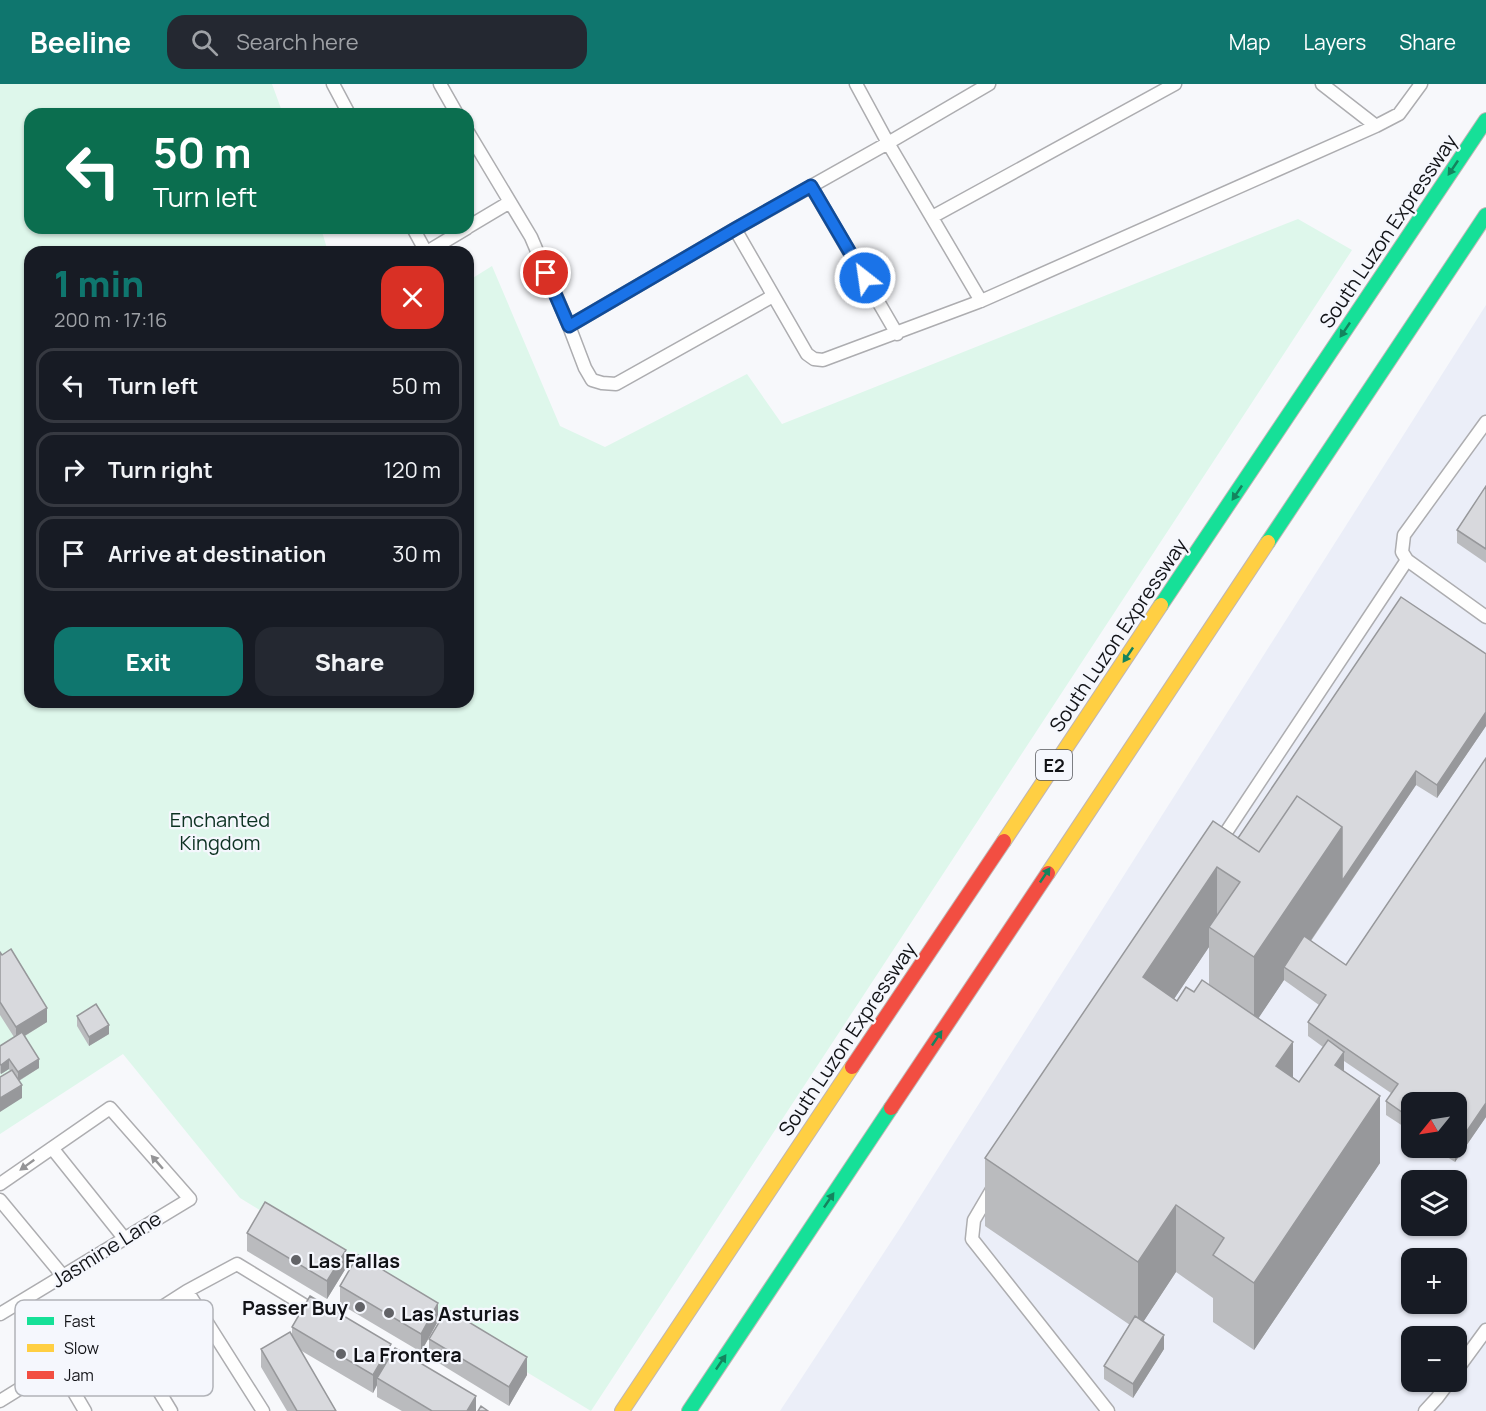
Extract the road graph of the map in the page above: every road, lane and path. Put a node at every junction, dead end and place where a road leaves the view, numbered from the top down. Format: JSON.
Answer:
{"nodes":[{"id":1,"x":333,"y":84,"type":"edge"},
{"id":2,"x":440,"y":84,"type":"edge"},
{"id":3,"x":856,"y":84,"type":"edge"},
{"id":4,"x":989,"y":84,"type":"edge"},
{"id":5,"x":1175,"y":84,"type":"edge"},
{"id":6,"x":1322,"y":84,"type":"edge"},
{"id":7,"x":1421,"y":84,"type":"edge"},
{"id":8,"x":346,"y":108,"type":"edge"},
{"id":9,"x":454,"y":108,"type":"edge"},
{"id":10,"x":1486,"y":120,"type":"edge"},
{"id":11,"x":1376,"y":126,"type":"junction"},
{"id":12,"x":474,"y":142,"type":"edge"},
{"id":13,"x":888,"y":143,"type":"junction"},
{"id":14,"x":811,"y":186,"type":"junction"},
{"id":15,"x":510,"y":202,"type":"junction"},
{"id":16,"x":1486,"y":215,"type":"edge"},
{"id":17,"x":933,"y":217,"type":"junction"},
{"id":18,"x":474,"y":224,"type":"edge"},
{"id":19,"x":735,"y":229,"type":"junction"},
{"id":20,"x":457,"y":234,"type":"edge"},
{"id":21,"x":437,"y":246,"type":"edge"},
{"id":22,"x":773,"y":296,"type":"junction"},
{"id":23,"x":981,"y":301,"type":"junction"},
{"id":24,"x":569,"y":326,"type":"junction"},
{"id":25,"x":897,"y":334,"type":"junction"},
{"id":26,"x":1486,"y":422,"type":"edge"},
{"id":27,"x":1407,"y":560,"type":"junction"},
{"id":28,"x":1486,"y":617,"type":"edge"},
{"id":29,"x":1210,"y":856,"type":"edge"},
{"id":30,"x":52,"y":1148,"type":"junction"},
{"id":31,"x":1002,"y":1173,"type":"edge"},
{"id":32,"x":0,"y":1184,"type":"edge"},
{"id":33,"x":0,"y":1200,"type":"edge"},
{"id":34,"x":124,"y":1238,"type":"junction"},
{"id":35,"x":63,"y":1276,"type":"junction"},
{"id":36,"x":187,"y":1291,"type":"junction"},
{"id":37,"x":23,"y":1300,"type":"edge"},
{"id":38,"x":173,"y":1300,"type":"edge"},
{"id":39,"x":193,"y":1300,"type":"edge"},
{"id":40,"x":15,"y":1305,"type":"edge"},
{"id":41,"x":0,"y":1314,"type":"edge"},
{"id":42,"x":325,"y":1318,"type":"edge"},
{"id":43,"x":1486,"y":1330,"type":"edge"},
{"id":44,"x":213,"y":1332,"type":"edge"},
{"id":45,"x":1467,"y":1356,"type":"edge"},
{"id":46,"x":15,"y":1392,"type":"edge"},
{"id":47,"x":1442,"y":1392,"type":"edge"},
{"id":48,"x":76,"y":1396,"type":"edge"},
{"id":49,"x":162,"y":1396,"type":"edge"},
{"id":50,"x":0,"y":1401,"type":"edge"},
{"id":51,"x":85,"y":1411,"type":"edge"},
{"id":52,"x":171,"y":1411,"type":"edge"},
{"id":53,"x":263,"y":1411,"type":"edge"},
{"id":54,"x":622,"y":1411,"type":"edge"},
{"id":55,"x":689,"y":1411,"type":"edge"},
{"id":56,"x":1108,"y":1411,"type":"edge"},
{"id":57,"x":1425,"y":1411,"type":"edge"}],
"edges":[{"from":1,"to":8,"type":"street"},
{"from":2,"to":9,"type":"street"},
{"from":3,"to":13,"type":"street"},
{"from":4,"to":13,"type":"street"},
{"from":5,"to":17,"type":"street"},
{"from":6,"to":11,"type":"street"},
{"from":7,"to":11,"type":"street"},
{"from":10,"to":54,"type":"highway","name":"South Luzon Expressway","number":"E2","one_way":true},
{"from":11,"to":23,"type":"street"},
{"from":12,"to":15,"type":"street"},
{"from":13,"to":14,"type":"street"},
{"from":13,"to":17,"type":"street"},
{"from":14,"to":19,"type":"street"},
{"from":14,"to":25,"type":"street"},
{"from":15,"to":18,"type":"street"},
{"from":15,"to":24,"type":"street"},
{"from":55,"to":16,"type":"highway","one_way":true},
{"from":17,"to":23,"type":"street"},
{"from":19,"to":22,"type":"street"},
{"from":19,"to":24,"type":"street"},
{"from":20,"to":21,"type":"street"},
{"from":22,"to":24,"type":"street"},
{"from":22,"to":25,"type":"street"},
{"from":23,"to":25,"type":"street"},
{"from":26,"to":27,"type":"street"},
{"from":27,"to":28,"type":"street"},
{"from":27,"to":29,"type":"street"},
{"from":30,"to":32,"type":"street","one_way":true},
{"from":30,"to":34,"type":"street"},
{"from":34,"to":30,"type":"street","name":"Jasmine Lane","one_way":true},
{"from":31,"to":56,"type":"street"},
{"from":33,"to":35,"type":"street"},
{"from":34,"to":35,"type":"street","name":"Jasmine Lane"},
{"from":35,"to":37,"type":"street","name":"Jasmine Lane"},
{"from":36,"to":38,"type":"street"},
{"from":36,"to":39,"type":"street"},
{"from":36,"to":42,"type":"street"},
{"from":40,"to":41,"type":"street","name":"Jasmine Lane"},
{"from":43,"to":45,"type":"street"},
{"from":44,"to":53,"type":"street"},
{"from":46,"to":50,"type":"street"},
{"from":47,"to":57,"type":"street"},
{"from":48,"to":51,"type":"street"},
{"from":49,"to":52,"type":"street"}]}
